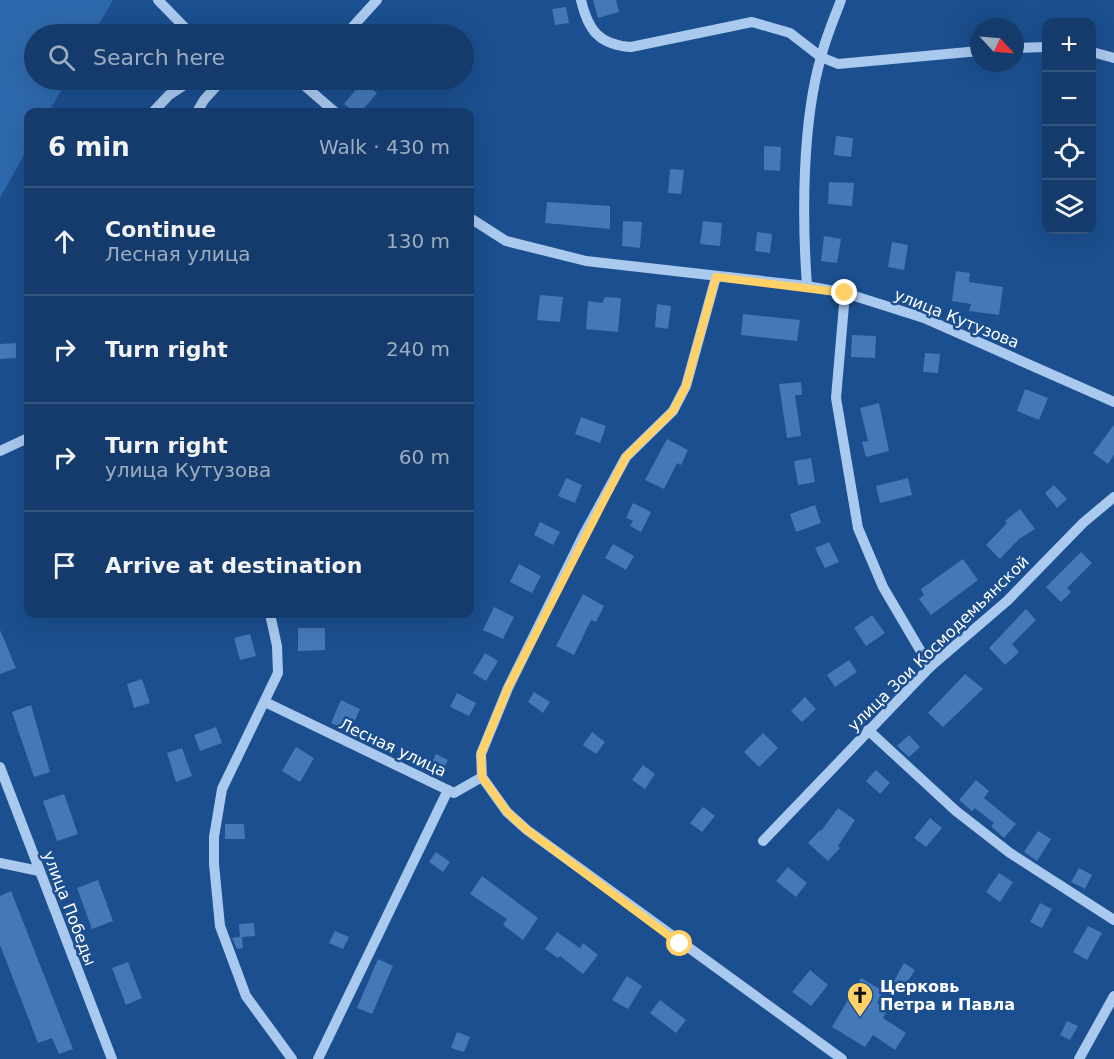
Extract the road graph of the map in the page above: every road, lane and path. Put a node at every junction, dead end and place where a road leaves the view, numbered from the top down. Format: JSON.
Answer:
{"nodes":[{"id":1,"x":158,"y":0,"type":"edge"},
{"id":2,"x":377,"y":0,"type":"edge"},
{"id":3,"x":581,"y":0,"type":"edge"},
{"id":4,"x":841,"y":0,"type":"edge"},
{"id":5,"x":181,"y":24,"type":"edge"},
{"id":6,"x":355,"y":24,"type":"edge"},
{"id":7,"x":1042,"y":47,"type":"edge"},
{"id":8,"x":1024,"y":48,"type":"edge"},
{"id":9,"x":970,"y":52,"type":"edge"},
{"id":10,"x":1096,"y":53,"type":"edge"},
{"id":11,"x":820,"y":57,"type":"junction"},
{"id":12,"x":1114,"y":58,"type":"edge"},
{"id":13,"x":177,"y":90,"type":"edge"},
{"id":14,"x":213,"y":90,"type":"edge"},
{"id":15,"x":310,"y":90,"type":"edge"},
{"id":16,"x":157,"y":108,"type":"edge"},
{"id":17,"x":199,"y":108,"type":"edge"},
{"id":18,"x":330,"y":108,"type":"edge"},
{"id":19,"x":474,"y":221,"type":"edge"},
{"id":20,"x":716,"y":277,"type":"junction"},
{"id":21,"x":807,"y":286,"type":"junction"},
{"id":22,"x":845,"y":293,"type":"junction"},
{"id":23,"x":1114,"y":402,"type":"edge"},
{"id":24,"x":24,"y":440,"type":"edge"},
{"id":25,"x":0,"y":451,"type":"edge"},
{"id":26,"x":1114,"y":497,"type":"edge"},
{"id":27,"x":271,"y":618,"type":"edge"},
{"id":28,"x":930,"y":667,"type":"junction"},
{"id":29,"x":265,"y":702,"type":"junction"},
{"id":30,"x":868,"y":730,"type":"junction"},
{"id":31,"x":0,"y":767,"type":"edge"},
{"id":32,"x":482,"y":777,"type":"junction"},
{"id":33,"x":448,"y":790,"type":"junction"},
{"id":34,"x":763,"y":841,"type":"dead end"},
{"id":35,"x":0,"y":863,"type":"edge"},
{"id":36,"x":39,"y":871,"type":"junction"},
{"id":37,"x":1114,"y":920,"type":"edge"},
{"id":38,"x":1114,"y":996,"type":"edge"},
{"id":39,"x":112,"y":1059,"type":"edge"},
{"id":40,"x":292,"y":1059,"type":"edge"},
{"id":41,"x":318,"y":1059,"type":"edge"},
{"id":42,"x":842,"y":1059,"type":"edge"},
{"id":43,"x":1079,"y":1059,"type":"edge"}],
"edges":[{"from":1,"to":5,"type":"street"},
{"from":2,"to":6,"type":"street"},
{"from":3,"to":11,"type":"street"},
{"from":4,"to":11,"type":"street"},
{"from":7,"to":8,"type":"street"},
{"from":9,"to":11,"type":"street"},
{"from":10,"to":12,"type":"street"},
{"from":11,"to":21,"type":"street"},
{"from":13,"to":16,"type":"street"},
{"from":14,"to":17,"type":"street"},
{"from":15,"to":18,"type":"street"},
{"from":19,"to":20,"type":"street","name":"улица Кутузова"},
{"from":20,"to":21,"type":"street","name":"улица Кутузова"},
{"from":20,"to":32,"type":"street"},
{"from":21,"to":22,"type":"street","name":"улица Кутузова"},
{"from":22,"to":23,"type":"street","name":"улица Кутузова"},
{"from":22,"to":28,"type":"street"},
{"from":24,"to":25,"type":"street"},
{"from":26,"to":28,"type":"street","name":"улица Зои Космодемьянской"},
{"from":27,"to":29,"type":"street"},
{"from":28,"to":30,"type":"street","name":"улица Зои Космодемьянской"},
{"from":29,"to":33,"type":"street","name":"Лесная улица"},
{"from":29,"to":40,"type":"street"},
{"from":30,"to":34,"type":"street","name":"улица Зои Космодемьянской"},
{"from":30,"to":37,"type":"street"},
{"from":31,"to":36,"type":"street","name":"улица Победы"},
{"from":32,"to":33,"type":"street","name":"Лесная улица"},
{"from":32,"to":42,"type":"street"},
{"from":33,"to":41,"type":"street"},
{"from":35,"to":36,"type":"street"},
{"from":36,"to":39,"type":"street","name":"улица Победы"},
{"from":38,"to":43,"type":"street"}]}
